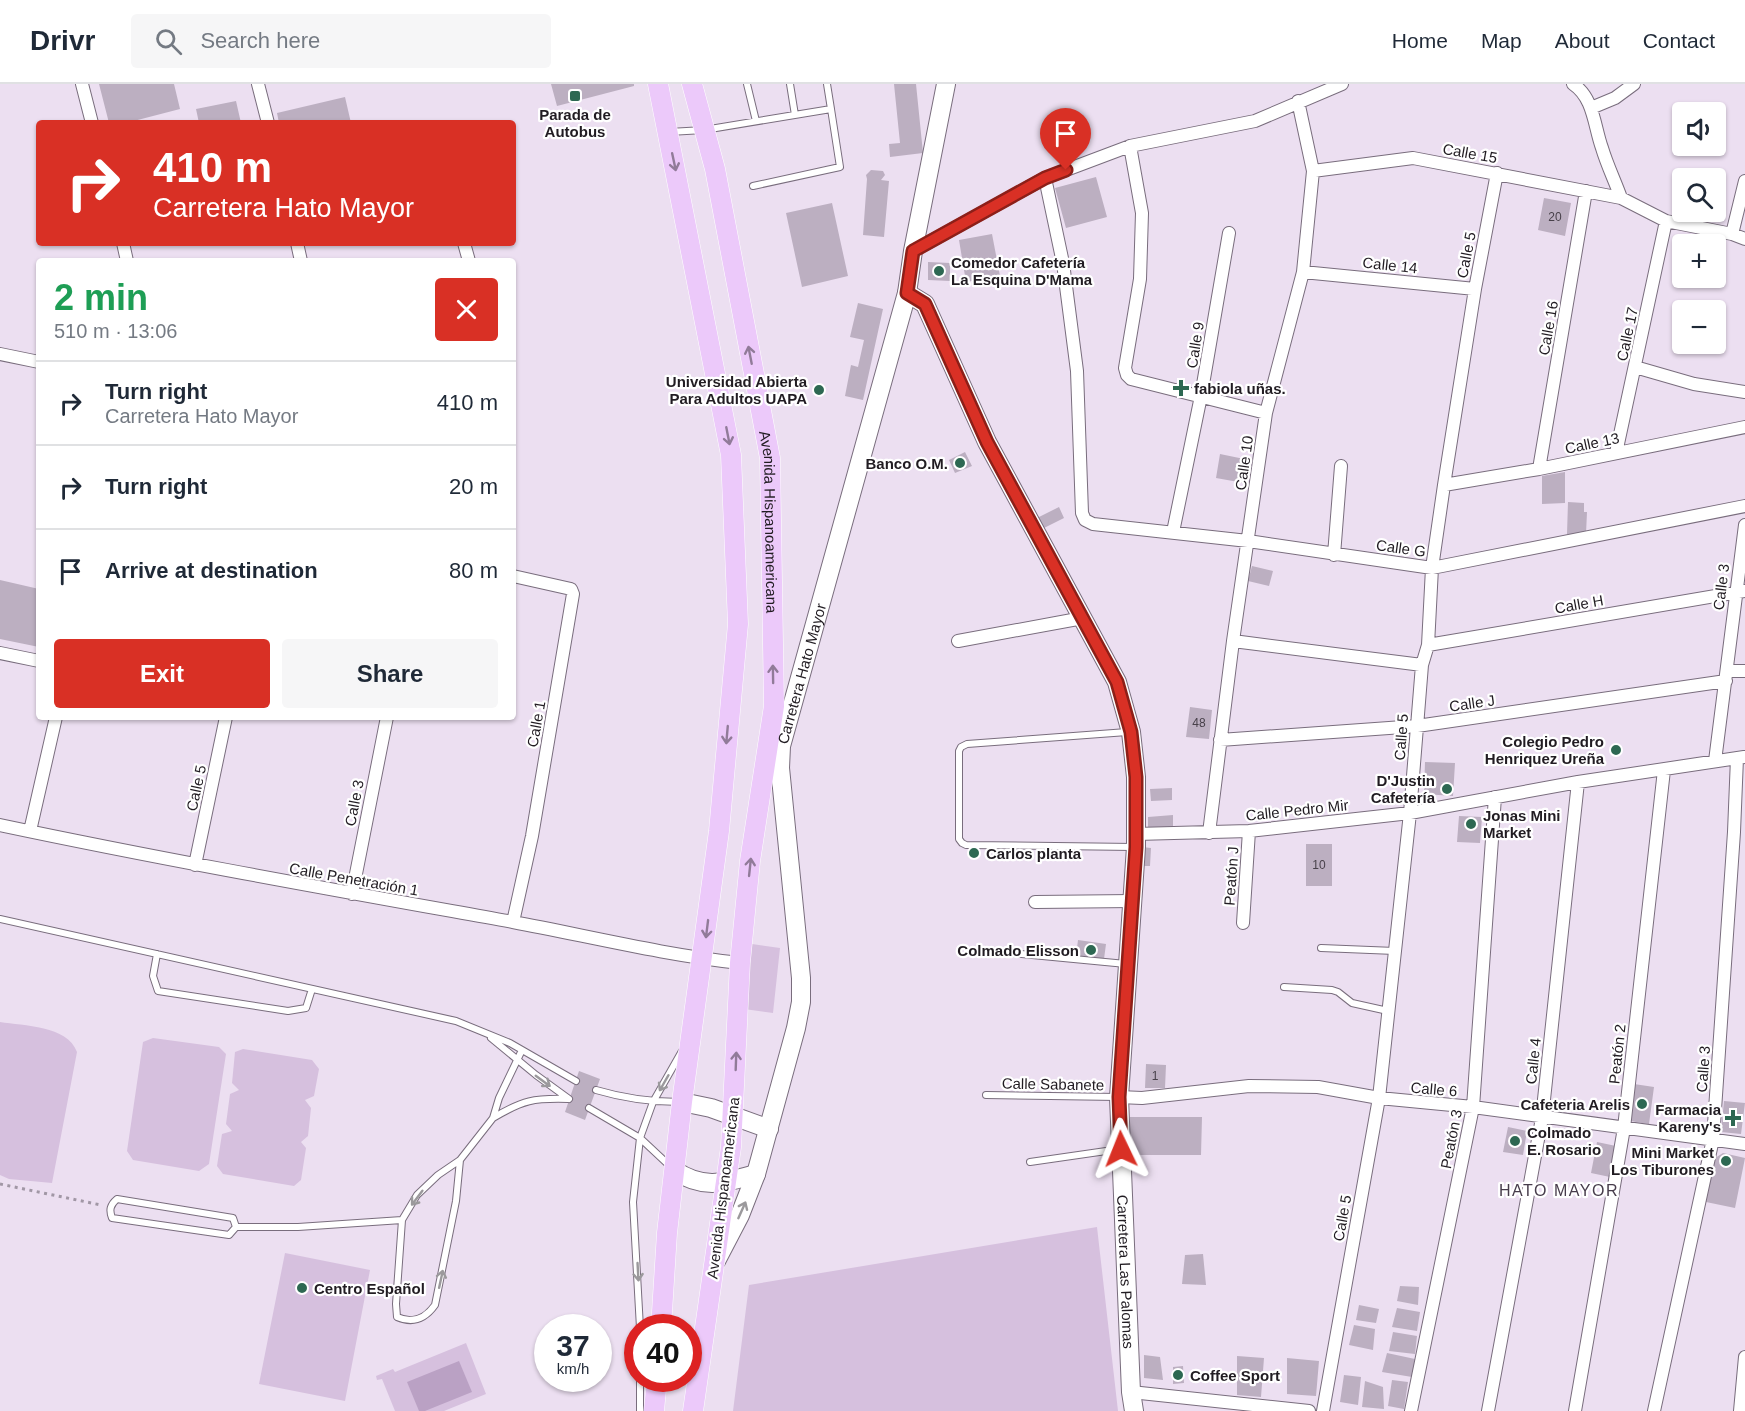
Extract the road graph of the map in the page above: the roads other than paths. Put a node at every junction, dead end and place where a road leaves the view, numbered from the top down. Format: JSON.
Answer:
{"nodes":[{"id":1,"x":82,"y":84,"type":"edge"},
{"id":2,"x":258,"y":84,"type":"edge"},
{"id":3,"x":658,"y":84,"type":"edge"},
{"id":4,"x":692,"y":84,"type":"edge"},
{"id":5,"x":747,"y":84,"type":"edge"},
{"id":6,"x":790,"y":84,"type":"edge"},
{"id":7,"x":827,"y":84,"type":"edge"},
{"id":8,"x":946,"y":84,"type":"edge"},
{"id":9,"x":1342,"y":84,"type":"edge"},
{"id":10,"x":1573,"y":84,"type":"edge"},
{"id":11,"x":1634,"y":84,"type":"edge"},
{"id":12,"x":1298,"y":101,"type":"junction"},
{"id":13,"x":1591,"y":108,"type":"junction"},
{"id":14,"x":831,"y":109,"type":"junction"},
{"id":15,"x":795,"y":115,"type":"junction"},
{"id":16,"x":91,"y":120,"type":"edge"},
{"id":17,"x":267,"y":120,"type":"edge"},
{"id":18,"x":756,"y":122,"type":"junction"},
{"id":19,"x":704,"y":130,"type":"junction"},
{"id":20,"x":668,"y":132,"type":"junction"},
{"id":21,"x":1130,"y":146,"type":"junction"},
{"id":22,"x":1313,"y":171,"type":"junction"},
{"id":23,"x":1497,"y":173,"type":"junction"},
{"id":24,"x":1045,"y":178,"type":"junction"},
{"id":25,"x":1745,"y":181,"type":"edge"},
{"id":26,"x":753,"y":186,"type":"dead end"},
{"id":27,"x":1586,"y":191,"type":"junction"},
{"id":28,"x":1621,"y":198,"type":"junction"},
{"id":29,"x":1666,"y":221,"type":"junction"},
{"id":30,"x":1229,"y":233,"type":"dead end"},
{"id":31,"x":1732,"y":234,"type":"junction"},
{"id":32,"x":1745,"y":239,"type":"edge"},
{"id":33,"x":913,"y":251,"type":"junction"},
{"id":34,"x":1303,"y":272,"type":"junction"},
{"id":35,"x":1475,"y":289,"type":"junction"},
{"id":36,"x":907,"y":293,"type":"junction"},
{"id":37,"x":0,"y":354,"type":"edge"},
{"id":38,"x":36,"y":361,"type":"edge"},
{"id":39,"x":1635,"y":367,"type":"junction"},
{"id":40,"x":1745,"y":392,"type":"edge"},
{"id":41,"x":1201,"y":396,"type":"junction"},
{"id":42,"x":1266,"y":412,"type":"junction"},
{"id":43,"x":1745,"y":427,"type":"edge"},
{"id":44,"x":1616,"y":453,"type":"junction"},
{"id":45,"x":1341,"y":466,"type":"dead end"},
{"id":46,"x":1539,"y":470,"type":"junction"},
{"id":47,"x":1444,"y":485,"type":"junction"},
{"id":48,"x":1745,"y":506,"type":"edge"},
{"id":49,"x":1745,"y":525,"type":"edge"},
{"id":50,"x":1173,"y":532,"type":"junction"},
{"id":51,"x":1248,"y":541,"type":"junction"},
{"id":52,"x":1334,"y":555,"type":"junction"},
{"id":53,"x":1432,"y":568,"type":"junction"},
{"id":54,"x":516,"y":577,"type":"edge"},
{"id":55,"x":1740,"y":592,"type":"edge"},
{"id":56,"x":1083,"y":618,"type":"junction"},
{"id":57,"x":958,"y":641,"type":"dead end"},
{"id":58,"x":1233,"y":641,"type":"junction"},
{"id":59,"x":1428,"y":645,"type":"junction"},
{"id":60,"x":0,"y":653,"type":"edge"},
{"id":61,"x":36,"y":660,"type":"edge"},
{"id":62,"x":1422,"y":665,"type":"junction"},
{"id":63,"x":1745,"y":671,"type":"edge"},
{"id":64,"x":1726,"y":676,"type":"junction"},
{"id":65,"x":55,"y":720,"type":"edge"},
{"id":66,"x":225,"y":720,"type":"edge"},
{"id":67,"x":386,"y":720,"type":"edge"},
{"id":68,"x":1417,"y":726,"type":"junction"},
{"id":69,"x":1131,"y":732,"type":"junction"},
{"id":70,"x":1220,"y":740,"type":"junction"},
{"id":71,"x":1741,"y":758,"type":"edge"},
{"id":72,"x":1715,"y":761,"type":"junction"},
{"id":73,"x":1664,"y":770,"type":"junction"},
{"id":74,"x":1578,"y":782,"type":"junction"},
{"id":75,"x":1495,"y":797,"type":"junction"},
{"id":76,"x":1410,"y":813,"type":"junction"},
{"id":77,"x":0,"y":825,"type":"edge"},
{"id":78,"x":30,"y":831,"type":"junction"},
{"id":79,"x":1249,"y":831,"type":"junction"},
{"id":80,"x":1740,"y":832,"type":"edge"},
{"id":81,"x":1209,"y":833,"type":"junction"},
{"id":82,"x":1136,"y":840,"type":"junction"},
{"id":83,"x":195,"y":865,"type":"junction"},
{"id":84,"x":352,"y":894,"type":"junction"},
{"id":85,"x":1133,"y":901,"type":"junction"},
{"id":86,"x":1035,"y":902,"type":"dead end"},
{"id":87,"x":0,"y":919,"type":"edge"},
{"id":88,"x":513,"y":922,"type":"junction"},
{"id":89,"x":1243,"y":923,"type":"dead end"},
{"id":90,"x":1321,"y":948,"type":"dead end"},
{"id":91,"x":991,"y":951,"type":"dead end"},
{"id":92,"x":1395,"y":951,"type":"junction"},
{"id":93,"x":157,"y":954,"type":"junction"},
{"id":94,"x":703,"y":959,"type":"junction"},
{"id":95,"x":740,"y":963,"type":"junction"},
{"id":96,"x":1126,"y":964,"type":"junction"},
{"id":97,"x":1284,"y":987,"type":"dead end"},
{"id":98,"x":312,"y":989,"type":"junction"},
{"id":99,"x":1388,"y":1011,"type":"junction"},
{"id":100,"x":693,"y":1032,"type":"junction"},
{"id":101,"x":486,"y":1033,"type":"junction"},
{"id":102,"x":522,"y":1050,"type":"junction"},
{"id":103,"x":517,"y":1060,"type":"junction"},
{"id":104,"x":576,"y":1081,"type":"dead end"},
{"id":105,"x":596,"y":1090,"type":"dead end"},
{"id":106,"x":986,"y":1095,"type":"dead end"},
{"id":107,"x":1119,"y":1097,"type":"junction"},
{"id":108,"x":1379,"y":1098,"type":"junction"},
{"id":109,"x":653,"y":1102,"type":"junction"},
{"id":110,"x":682,"y":1102,"type":"junction"},
{"id":111,"x":1473,"y":1107,"type":"junction"},
{"id":112,"x":589,"y":1108,"type":"dead end"},
{"id":113,"x":733,"y":1115,"type":"junction"},
{"id":114,"x":493,"y":1118,"type":"junction"},
{"id":115,"x":1542,"y":1118,"type":"junction"},
{"id":116,"x":1624,"y":1128,"type":"junction"},
{"id":117,"x":770,"y":1129,"type":"junction"},
{"id":118,"x":640,"y":1138,"type":"junction"},
{"id":119,"x":1713,"y":1139,"type":"junction"},
{"id":120,"x":1745,"y":1144,"type":"edge"},
{"id":121,"x":1121,"y":1149,"type":"junction"},
{"id":122,"x":460,"y":1160,"type":"junction"},
{"id":123,"x":1030,"y":1162,"type":"dead end"},
{"id":124,"x":674,"y":1170,"type":"junction"},
{"id":125,"x":756,"y":1174,"type":"junction"},
{"id":126,"x":726,"y":1182,"type":"junction"},
{"id":127,"x":402,"y":1220,"type":"junction"},
{"id":128,"x":236,"y":1227,"type":"junction"},
{"id":129,"x":715,"y":1262,"type":"junction"},
{"id":130,"x":639,"y":1314,"type":"edge"},
{"id":131,"x":662,"y":1314,"type":"edge"},
{"id":132,"x":1745,"y":1357,"type":"edge"},
{"id":133,"x":640,"y":1392,"type":"edge"},
{"id":134,"x":656,"y":1392,"type":"edge"},
{"id":135,"x":1131,"y":1392,"type":"junction"},
{"id":136,"x":639,"y":1411,"type":"edge"},
{"id":137,"x":654,"y":1411,"type":"edge"},
{"id":138,"x":693,"y":1411,"type":"edge"},
{"id":139,"x":1134,"y":1411,"type":"edge"},
{"id":140,"x":1309,"y":1411,"type":"edge"},
{"id":141,"x":1323,"y":1411,"type":"edge"},
{"id":142,"x":1411,"y":1411,"type":"edge"},
{"id":143,"x":1488,"y":1411,"type":"edge"},
{"id":144,"x":1575,"y":1411,"type":"edge"},
{"id":145,"x":1654,"y":1411,"type":"edge"},
{"id":146,"x":1740,"y":1411,"type":"edge"}],
"edges":[{"from":1,"to":16,"type":"street"},
{"from":2,"to":17,"type":"street"},
{"from":3,"to":20,"type":"main road"},
{"from":4,"to":19,"type":"main road","name":"Avenida Hispanoamericana"},
{"from":5,"to":18,"type":"lane"},
{"from":6,"to":15,"type":"lane"},
{"from":7,"to":14,"type":"lane"},
{"from":8,"to":33,"type":"street","name":"Carretera Hato Mayor"},
{"from":9,"to":12,"type":"street"},
{"from":10,"to":13,"type":"street"},
{"from":11,"to":13,"type":"street"},
{"from":12,"to":21,"type":"street"},
{"from":12,"to":22,"type":"street","name":"Calle 10"},
{"from":13,"to":28,"type":"street"},
{"from":14,"to":15,"type":"lane"},
{"from":14,"to":26,"type":"lane"},
{"from":15,"to":18,"type":"lane"},
{"from":18,"to":19,"type":"lane"},
{"from":19,"to":20,"type":"lane"},
{"from":95,"to":19,"type":"main road","name":"Avenida Hispanoamericana","one_way":true},
{"from":20,"to":94,"type":"main road","one_way":true},
{"from":21,"to":24,"type":"street"},
{"from":21,"to":41,"type":"street"},
{"from":22,"to":23,"type":"street","name":"Calle 15"},
{"from":22,"to":34,"type":"street","name":"Calle 10"},
{"from":23,"to":27,"type":"street","name":"Calle 15"},
{"from":23,"to":35,"type":"street","name":"Calle 5"},
{"from":24,"to":33,"type":"street"},
{"from":24,"to":50,"type":"street","name":"Calle G"},
{"from":25,"to":31,"type":"street"},
{"from":27,"to":28,"type":"street","name":"Calle 15"},
{"from":27,"to":46,"type":"street","name":"Calle 16"},
{"from":28,"to":29,"type":"street","name":"Calle 15"},
{"from":29,"to":31,"type":"street","name":"Calle 15"},
{"from":29,"to":39,"type":"street","name":"Calle 17"},
{"from":30,"to":41,"type":"street","name":"Calle 9"},
{"from":31,"to":32,"type":"street","name":"Calle 15"},
{"from":33,"to":36,"type":"street","name":"Carretera Hato Mayor"},
{"from":34,"to":35,"type":"street","name":"Calle 14"},
{"from":34,"to":42,"type":"street","name":"Calle 10"},
{"from":35,"to":47,"type":"street","name":"Calle 5"},
{"from":36,"to":56,"type":"street","name":"Carretera Las Palomas"},
{"from":36,"to":117,"type":"street","name":"Carretera Hato Mayor"},
{"from":37,"to":38,"type":"street"},
{"from":39,"to":40,"type":"street"},
{"from":39,"to":44,"type":"street","name":"Calle 17"},
{"from":41,"to":42,"type":"street"},
{"from":41,"to":50,"type":"street","name":"Calle 9"},
{"from":42,"to":51,"type":"street","name":"Calle 10"},
{"from":43,"to":44,"type":"street","name":"Calle 13"},
{"from":44,"to":46,"type":"street","name":"Calle 13"},
{"from":45,"to":52,"type":"street"},
{"from":46,"to":47,"type":"street","name":"Calle 13"},
{"from":47,"to":53,"type":"street","name":"Calle 5"},
{"from":48,"to":53,"type":"street","name":"Calle G"},
{"from":49,"to":55,"type":"street","name":"Calle 3"},
{"from":50,"to":51,"type":"street","name":"Calle G"},
{"from":51,"to":52,"type":"street","name":"Calle G"},
{"from":51,"to":58,"type":"street","name":"Calle 10"},
{"from":52,"to":53,"type":"street","name":"Calle G"},
{"from":53,"to":59,"type":"street","name":"Calle 5"},
{"from":54,"to":88,"type":"street","name":"Calle 1"},
{"from":55,"to":59,"type":"street","name":"Calle H"},
{"from":55,"to":64,"type":"street","name":"Calle 3"},
{"from":56,"to":57,"type":"street"},
{"from":56,"to":69,"type":"street","name":"Carretera Las Palomas"},
{"from":58,"to":62,"type":"street"},
{"from":58,"to":70,"type":"street","name":"Calle 10"},
{"from":59,"to":62,"type":"street","name":"Calle 5"},
{"from":60,"to":61,"type":"street"},
{"from":62,"to":68,"type":"street","name":"Calle 5"},
{"from":63,"to":64,"type":"street","name":"Calle J"},
{"from":64,"to":68,"type":"street","name":"Calle J"},
{"from":64,"to":72,"type":"street","name":"Calle 3"},
{"from":65,"to":78,"type":"street"},
{"from":66,"to":83,"type":"street","name":"Calle 5"},
{"from":67,"to":84,"type":"street","name":"Calle 3"},
{"from":68,"to":70,"type":"street","name":"Calle J"},
{"from":68,"to":76,"type":"street","name":"Calle 5"},
{"from":69,"to":82,"type":"street","name":"Carretera Las Palomas"},
{"from":69,"to":82,"type":"lane"},
{"from":70,"to":81,"type":"street","name":"Calle 10"},
{"from":71,"to":72,"type":"street","name":"Calle Pedro Mir"},
{"from":71,"to":80,"type":"street","name":"Calle 3"},
{"from":72,"to":73,"type":"street","name":"Calle Pedro Mir"},
{"from":73,"to":74,"type":"street","name":"Calle Pedro Mir"},
{"from":73,"to":116,"type":"street","name":"Peatón 2"},
{"from":74,"to":75,"type":"street","name":"Calle Pedro Mir"},
{"from":74,"to":115,"type":"street","name":"Calle 4"},
{"from":75,"to":76,"type":"street","name":"Calle Pedro Mir"},
{"from":75,"to":111,"type":"street","name":"Peatón 3"},
{"from":76,"to":79,"type":"street","name":"Calle Pedro Mir"},
{"from":76,"to":92,"type":"street","name":"Calle 5"},
{"from":77,"to":78,"type":"street","name":"Calle Penetración 1"},
{"from":78,"to":83,"type":"street","name":"Calle Penetración 1"},
{"from":79,"to":81,"type":"street","name":"Calle Pedro Mir"},
{"from":79,"to":89,"type":"street","name":"Peatón J"},
{"from":80,"to":119,"type":"street","name":"Calle 3"},
{"from":81,"to":82,"type":"street","name":"Calle Pedro Mir"},
{"from":82,"to":85,"type":"street","name":"Carretera Las Palomas"},
{"from":83,"to":84,"type":"street","name":"Calle Penetración 1"},
{"from":84,"to":88,"type":"street","name":"Calle Penetración 1"},
{"from":85,"to":86,"type":"street"},
{"from":85,"to":96,"type":"street","name":"Carretera Las Palomas"},
{"from":87,"to":93,"type":"lane"},
{"from":88,"to":94,"type":"street","name":"Calle Penetración 1"},
{"from":90,"to":92,"type":"lane"},
{"from":91,"to":96,"type":"lane"},
{"from":92,"to":99,"type":"street","name":"Calle 5"},
{"from":93,"to":98,"type":"lane"},
{"from":93,"to":98,"type":"lane"},
{"from":94,"to":95,"type":"street"},
{"from":94,"to":100,"type":"main road"},
{"from":113,"to":95,"type":"main road","name":"Avenida Hispanoamericana","one_way":true},
{"from":96,"to":107,"type":"street","name":"Carretera Las Palomas"},
{"from":97,"to":99,"type":"lane"},
{"from":98,"to":101,"type":"lane"},
{"from":99,"to":108,"type":"street","name":"Calle 5"},
{"from":100,"to":109,"type":"lane","one_way":true},
{"from":100,"to":110,"type":"main road"},
{"from":101,"to":102,"type":"lane"},
{"from":101,"to":103,"type":"lane"},
{"from":102,"to":103,"type":"lane"},
{"from":102,"to":104,"type":"lane"},
{"from":103,"to":114,"type":"lane"},
{"from":103,"to":114,"type":"lane","one_way":true},
{"from":105,"to":109,"type":"lane"},
{"from":106,"to":107,"type":"lane","name":"Calle Sabanete"},
{"from":107,"to":108,"type":"street","name":"Calle 6"},
{"from":107,"to":121,"type":"street","name":"Carretera Las Palomas"},
{"from":108,"to":111,"type":"street","name":"Calle 6"},
{"from":108,"to":141,"type":"street","name":"Calle 5"},
{"from":109,"to":110,"type":"lane"},
{"from":109,"to":118,"type":"lane"},
{"from":110,"to":113,"type":"street"},
{"from":110,"to":124,"type":"main road"},
{"from":111,"to":115,"type":"street","name":"Calle 6"},
{"from":111,"to":142,"type":"street","name":"Peatón 3"},
{"from":112,"to":118,"type":"lane"},
{"from":113,"to":117,"type":"street"},
{"from":113,"to":126,"type":"main road","name":"Avenida Hispanoamericana"},
{"from":114,"to":122,"type":"lane"},
{"from":115,"to":116,"type":"street","name":"Calle 6"},
{"from":115,"to":143,"type":"street","name":"Calle 4"},
{"from":116,"to":119,"type":"street","name":"Calle 6"},
{"from":116,"to":144,"type":"street","name":"Peatón 2"},
{"from":117,"to":125,"type":"street","name":"Carretera Hato Mayor"},
{"from":118,"to":124,"type":"lane"},
{"from":118,"to":130,"type":"lane","one_way":true},
{"from":119,"to":120,"type":"street","name":"Calle 6"},
{"from":119,"to":145,"type":"street","name":"Calle 3"},
{"from":121,"to":123,"type":"lane"},
{"from":121,"to":135,"type":"street","name":"Carretera Las Palomas"},
{"from":122,"to":127,"type":"lane","one_way":true},
{"from":127,"to":122,"type":"lane","one_way":true},
{"from":124,"to":126,"type":"street"},
{"from":124,"to":131,"type":"main road"},
{"from":125,"to":126,"type":"street"},
{"from":129,"to":125,"type":"street","name":"Carretera Hato Mayor","one_way":true},
{"from":126,"to":129,"type":"main road","name":"Avenida Hispanoamericana"},
{"from":127,"to":128,"type":"lane"},
{"from":128,"to":128,"type":"lane"},
{"from":129,"to":138,"type":"main road","name":"Avenida Hispanoamericana"},
{"from":132,"to":146,"type":"street"},
{"from":133,"to":136,"type":"lane"},
{"from":134,"to":137,"type":"main road"},
{"from":135,"to":139,"type":"street","name":"Carretera Las Palomas"},
{"from":135,"to":140,"type":"street"}]}
